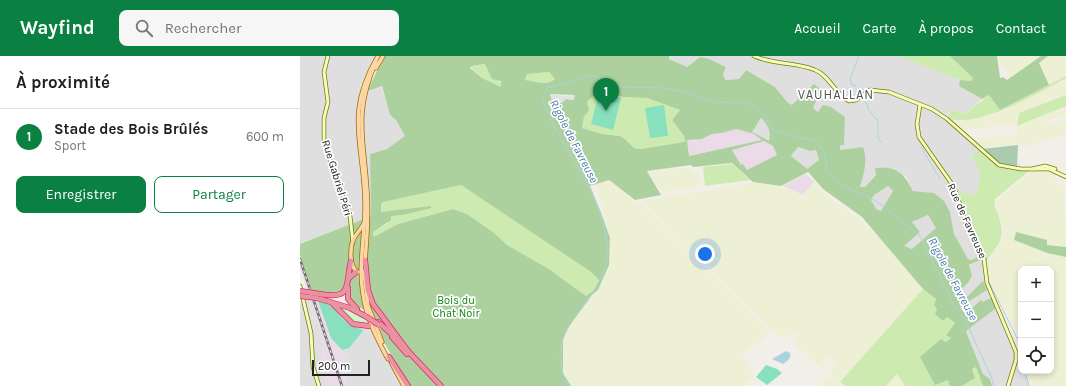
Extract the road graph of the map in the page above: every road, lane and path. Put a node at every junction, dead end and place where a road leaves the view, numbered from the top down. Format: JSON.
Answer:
{"nodes":[{"id":1,"x":328,"y":56,"type":"edge"},
{"id":2,"x":378,"y":56,"type":"edge"},
{"id":3,"x":383,"y":56,"type":"edge"},
{"id":4,"x":754,"y":56,"type":"edge"},
{"id":5,"x":369,"y":80,"type":"junction"},
{"id":6,"x":920,"y":106,"type":"junction"},
{"id":7,"x":359,"y":110,"type":"junction"},
{"id":8,"x":359,"y":115,"type":"junction"},
{"id":9,"x":1066,"y":177,"type":"edge"},
{"id":10,"x":365,"y":222,"type":"junction"},
{"id":11,"x":353,"y":240,"type":"junction"},
{"id":12,"x":365,"y":241,"type":"junction"},
{"id":13,"x":351,"y":260,"type":"junction"},
{"id":14,"x":365,"y":260,"type":"junction"},
{"id":15,"x":356,"y":272,"type":"junction"},
{"id":16,"x":361,"y":277,"type":"junction"},
{"id":17,"x":300,"y":286,"type":"edge"},
{"id":18,"x":300,"y":294,"type":"edge"},
{"id":19,"x":318,"y":296,"type":"junction"},
{"id":20,"x":332,"y":302,"type":"junction"},
{"id":21,"x":357,"y":310,"type":"junction"},
{"id":22,"x":365,"y":315,"type":"junction"},
{"id":23,"x":378,"y":323,"type":"junction"},
{"id":24,"x":369,"y":326,"type":"joint"},
{"id":25,"x":375,"y":332,"type":"junction"},
{"id":26,"x":408,"y":351,"type":"junction"},
{"id":27,"x":389,"y":356,"type":"joint"},
{"id":28,"x":319,"y":386,"type":"edge"},
{"id":29,"x":406,"y":386,"type":"edge"},
{"id":30,"x":437,"y":386,"type":"edge"},
{"id":31,"x":441,"y":386,"type":"edge"},
{"id":32,"x":1008,"y":386,"type":"edge"}],
"edges":[{"from":1,"to":11,"type":"street","name":"Rue Gabriel Péri"},
{"from":2,"to":5,"type":"main road"},
{"from":2,"to":7,"type":"main road"},
{"from":3,"to":5,"type":"main road"},
{"from":4,"to":6,"type":"street"},
{"from":5,"to":7,"type":"main road"},
{"from":6,"to":9,"type":"street"},
{"from":6,"to":32,"type":"street","name":"Rue de Favreuse"},
{"from":7,"to":8,"type":"main road"},
{"from":8,"to":10,"type":"main road"},
{"from":8,"to":12,"type":"main road"},
{"from":10,"to":11,"type":"main road"},
{"from":10,"to":12,"type":"main road"},
{"from":11,"to":12,"type":"main road"},
{"from":11,"to":13,"type":"main road"},
{"from":12,"to":14,"type":"main road"},
{"from":12,"to":16,"type":"main road"},
{"from":13,"to":15,"type":"main road"},
{"from":13,"to":19,"type":"highway"},
{"from":14,"to":26,"type":"highway"},
{"from":14,"to":27,"type":"main road"},
{"from":15,"to":16,"type":"main road"},
{"from":15,"to":21,"type":"highway"},
{"from":16,"to":25,"type":"main road"},
{"from":17,"to":28,"type":"street"},
{"from":18,"to":19,"type":"highway","bridge":true},
{"from":19,"to":20,"type":"highway"},
{"from":19,"to":21,"type":"highway"},
{"from":20,"to":22,"type":"highway"},
{"from":20,"to":24,"type":"highway"},
{"from":21,"to":22,"type":"highway"},
{"from":22,"to":23,"type":"highway","bridge":true},
{"from":23,"to":26,"type":"highway"},
{"from":23,"to":30,"type":"highway"},
{"from":24,"to":25,"type":"main road"},
{"from":25,"to":29,"type":"main road"},
{"from":26,"to":31,"type":"highway"},
{"from":27,"to":29,"type":"highway"}]}
